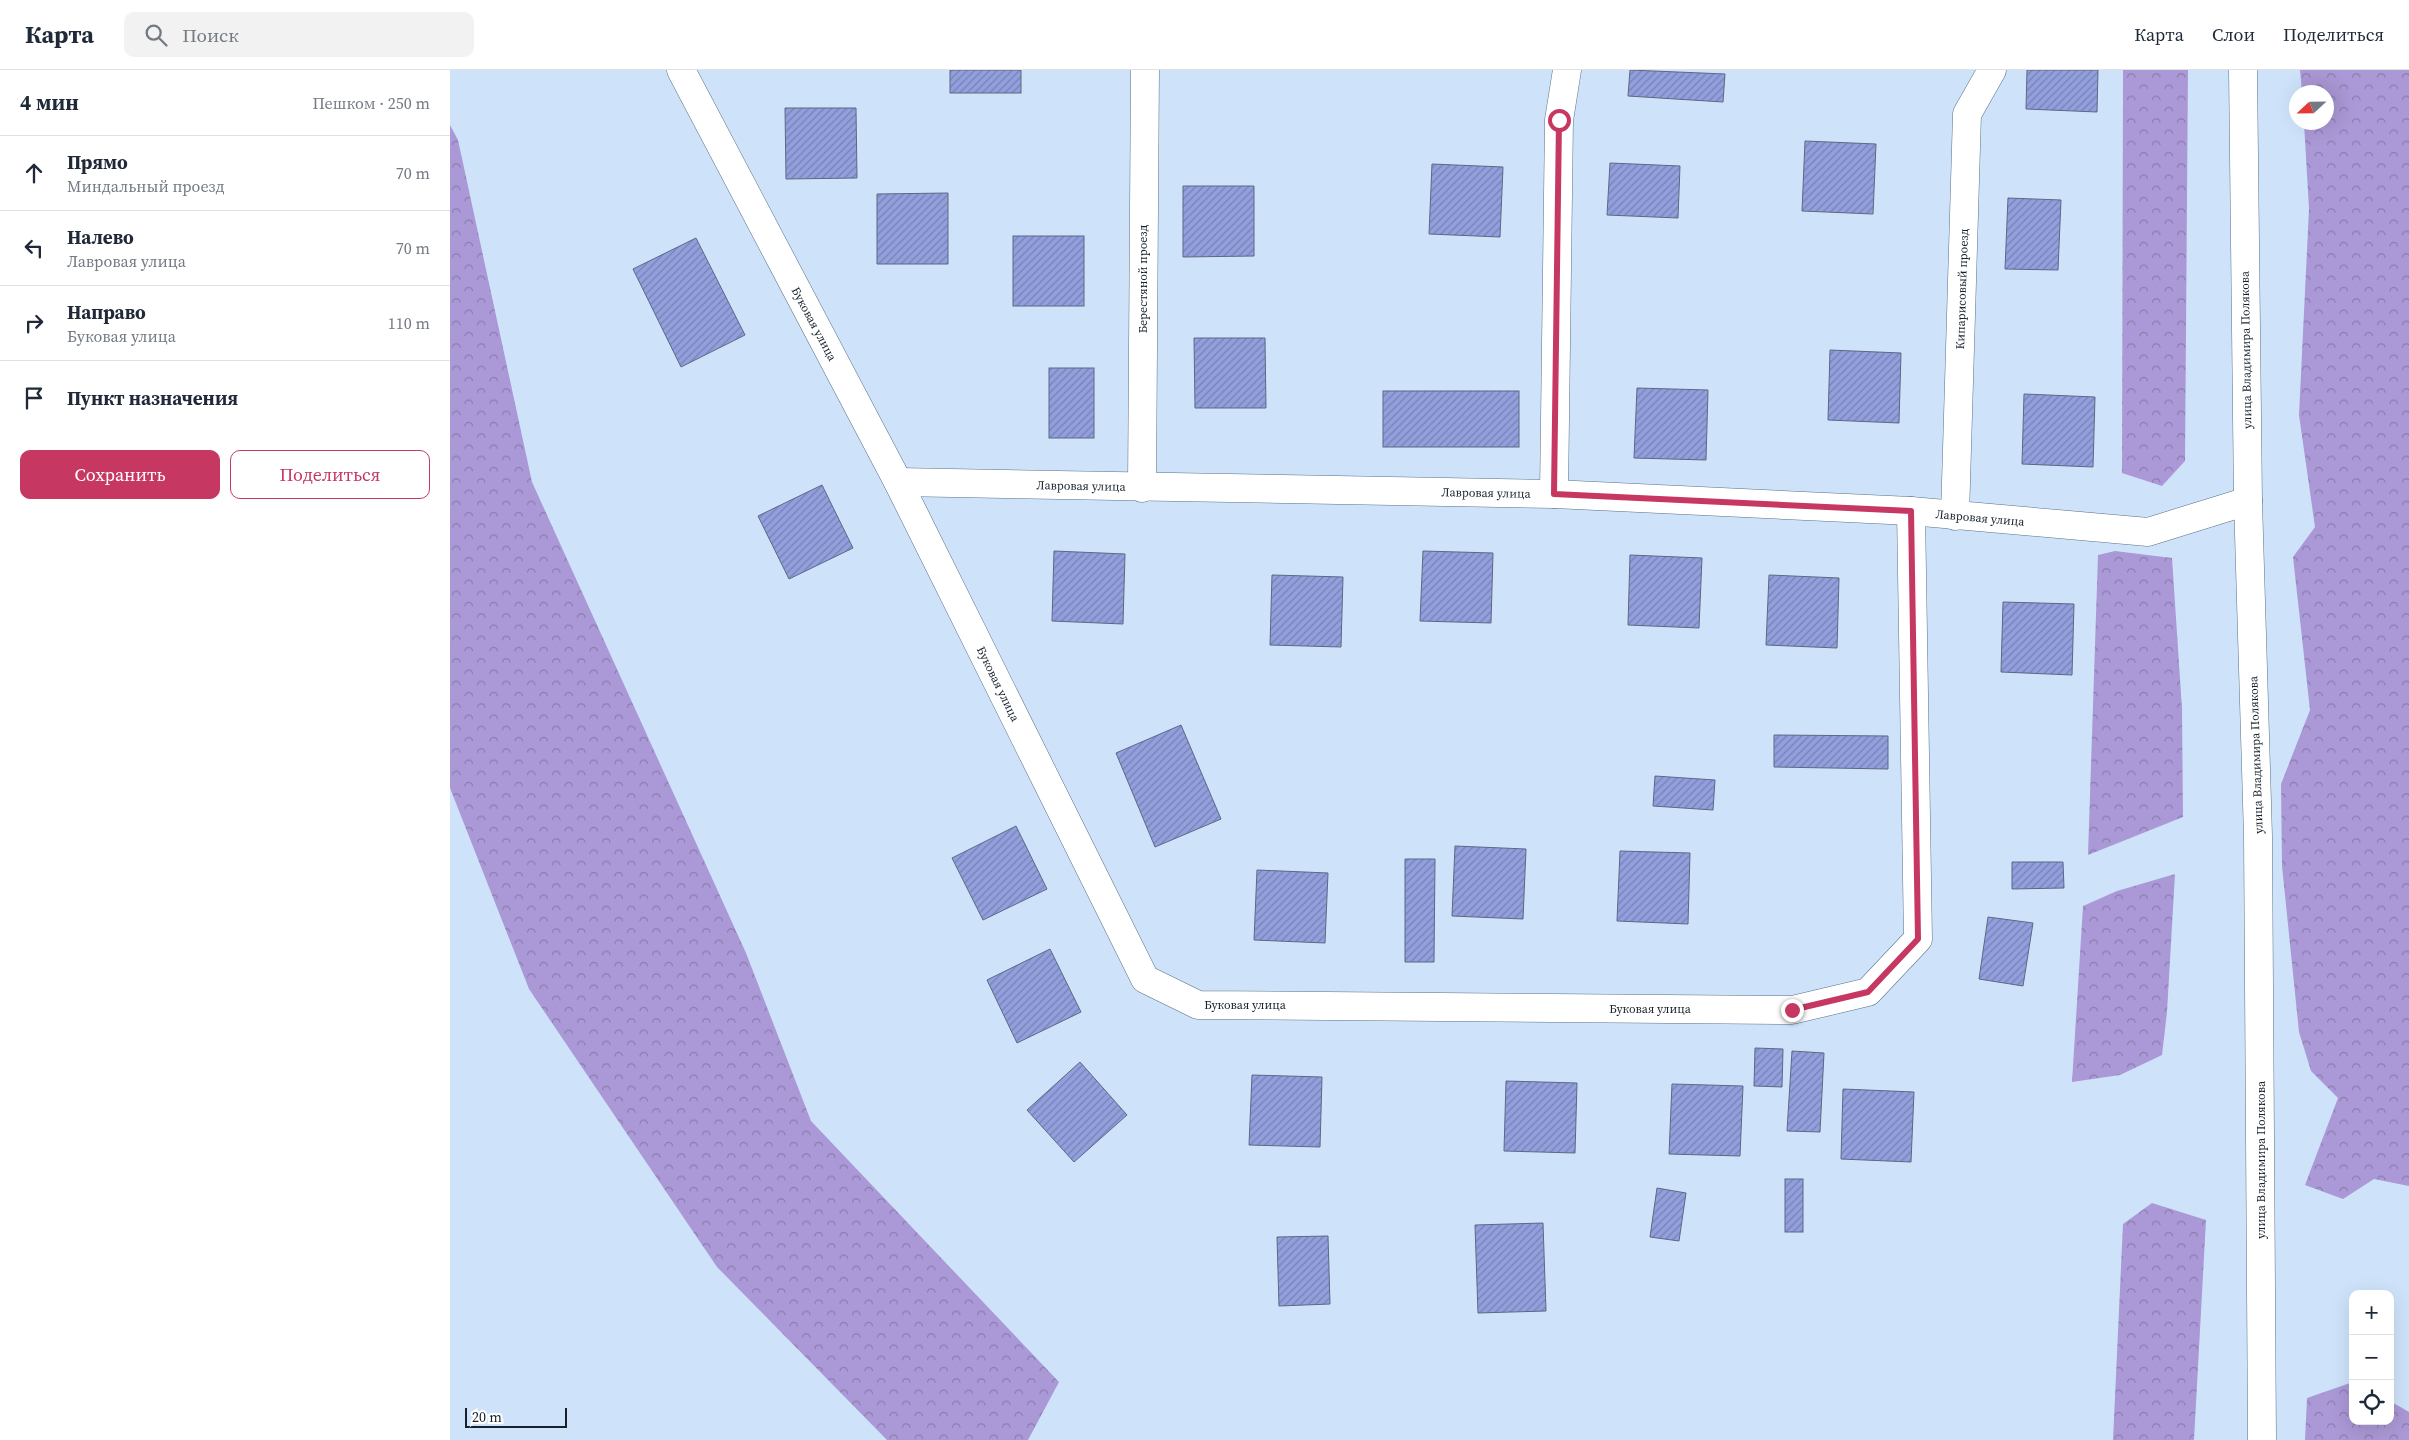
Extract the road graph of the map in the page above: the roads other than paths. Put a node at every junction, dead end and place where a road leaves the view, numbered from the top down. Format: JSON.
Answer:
{"nodes":[{"id":1,"x":682,"y":70,"type":"edge"},
{"id":2,"x":1145,"y":70,"type":"edge"},
{"id":3,"x":1567,"y":70,"type":"edge"},
{"id":4,"x":1992,"y":70,"type":"edge"},
{"id":5,"x":2243,"y":70,"type":"edge"},
{"id":6,"x":898,"y":482,"type":"junction"},
{"id":7,"x":1142,"y":488,"type":"junction"},
{"id":8,"x":1554,"y":494,"type":"junction"},
{"id":9,"x":2248,"y":501,"type":"junction"},
{"id":10,"x":1911,"y":511,"type":"junction"},
{"id":11,"x":1955,"y":516,"type":"junction"},
{"id":12,"x":2262,"y":1440,"type":"edge"}],
"edges":[{"from":1,"to":6,"type":"street","name":"Буковая улица"},
{"from":2,"to":7,"type":"street","name":"Берестяной проезд"},
{"from":3,"to":8,"type":"street"},
{"from":4,"to":11,"type":"street","name":"Кипарисовый проезд"},
{"from":5,"to":9,"type":"street","name":"улица Владимира Полякова"},
{"from":6,"to":7,"type":"street","name":"Лавровая улица"},
{"from":6,"to":10,"type":"street","name":"Буковая улица"},
{"from":7,"to":8,"type":"street","name":"Лавровая улица"},
{"from":8,"to":10,"type":"street","name":"Лавровая улица"},
{"from":9,"to":11,"type":"street","name":"Лавровая улица"},
{"from":9,"to":12,"type":"street","name":"улица Владимира Полякова"},
{"from":10,"to":11,"type":"street","name":"Лавровая улица"}]}
